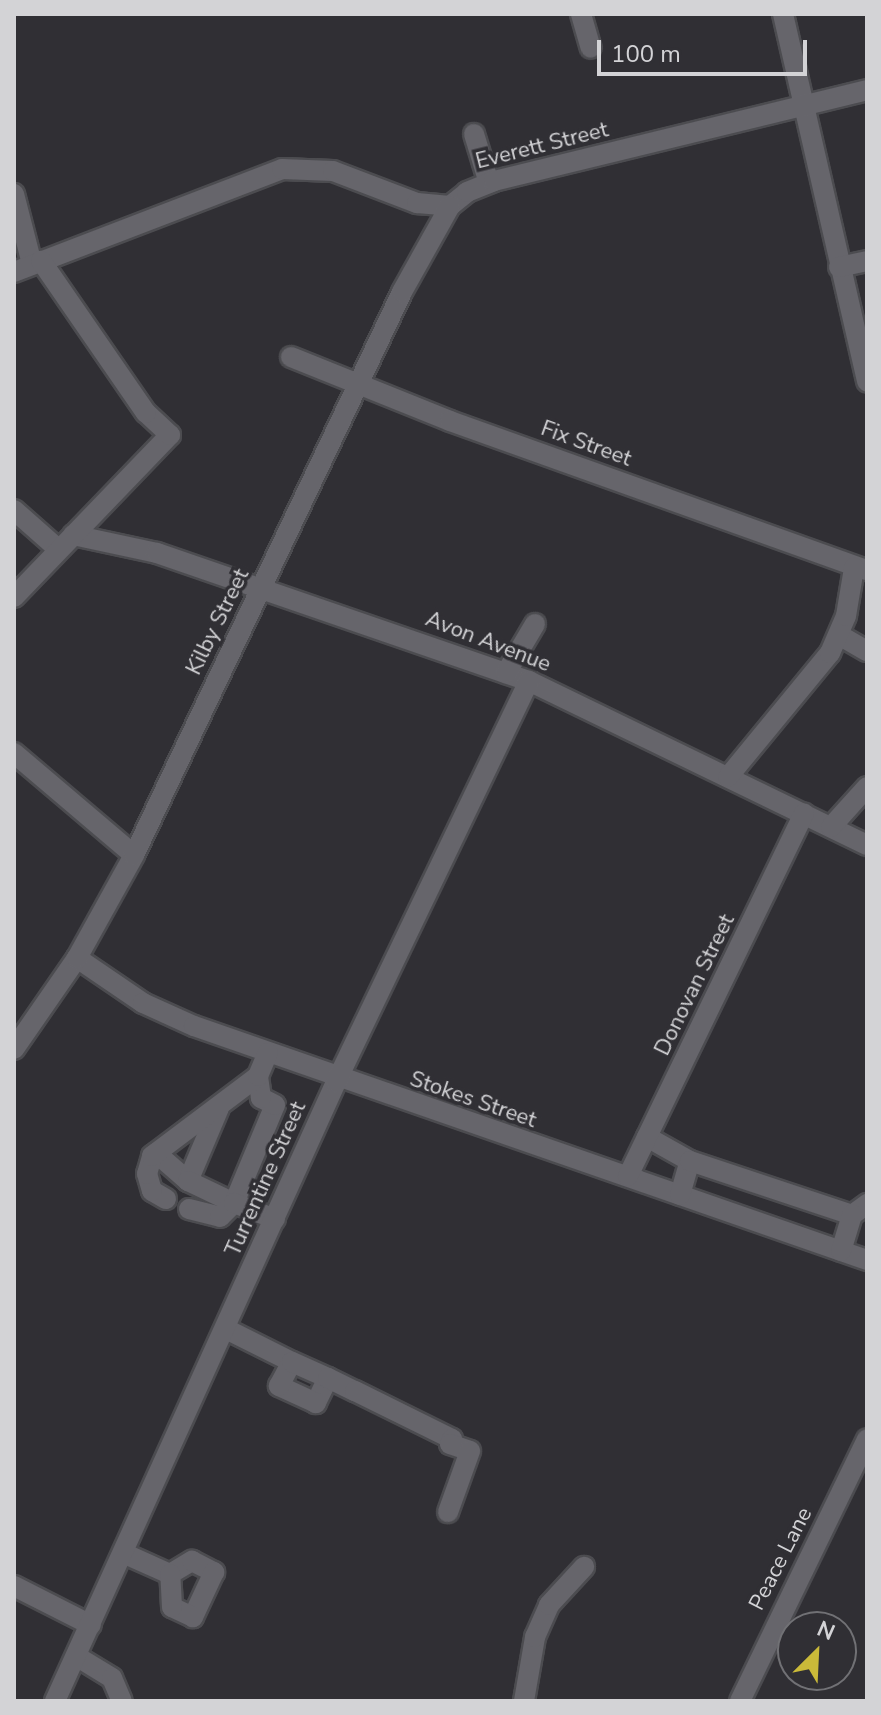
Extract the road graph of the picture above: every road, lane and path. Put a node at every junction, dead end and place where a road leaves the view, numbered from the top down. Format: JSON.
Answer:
{"nodes":[{"id":1,"x":581,"y":14,"type":"edge"},
{"id":2,"x":783,"y":14,"type":"edge"},
{"id":3,"x":591,"y":48,"type":"dead end"},
{"id":4,"x":867,"y":90,"type":"edge"},
{"id":5,"x":803,"y":108,"type":"junction"},
{"id":6,"x":474,"y":134,"type":"dead end"},
{"id":7,"x":489,"y":183,"type":"junction"},
{"id":8,"x":14,"y":194,"type":"edge"},
{"id":9,"x":450,"y":206,"type":"junction"},
{"id":10,"x":867,"y":261,"type":"edge"},
{"id":11,"x":29,"y":266,"type":"edge"},
{"id":12,"x":839,"y":267,"type":"junction"},
{"id":13,"x":291,"y":357,"type":"dead end"},
{"id":14,"x":867,"y":382,"type":"edge"},
{"id":15,"x":358,"y":387,"type":"junction"},
{"id":16,"x":14,"y":510,"type":"edge"},
{"id":17,"x":65,"y":541,"type":"junction"},
{"id":18,"x":860,"y":569,"type":"edge"},
{"id":19,"x":261,"y":589,"type":"junction"},
{"id":20,"x":14,"y":597,"type":"edge"},
{"id":21,"x":535,"y":624,"type":"dead end"},
{"id":22,"x":839,"y":635,"type":"junction"},
{"id":23,"x":867,"y":651,"type":"edge"},
{"id":24,"x":506,"y":673,"type":"junction"},
{"id":25,"x":529,"y":681,"type":"junction"},
{"id":26,"x":14,"y":753,"type":"edge"},
{"id":27,"x":728,"y":777,"type":"junction"},
{"id":28,"x":867,"y":787,"type":"edge"},
{"id":29,"x":804,"y":814,"type":"junction"},
{"id":30,"x":831,"y":827,"type":"junction"},
{"id":31,"x":867,"y":845,"type":"edge"},
{"id":32,"x":134,"y":855,"type":"junction"},
{"id":33,"x":77,"y":958,"type":"junction"},
{"id":34,"x":14,"y":1049,"type":"edge"},
{"id":35,"x":268,"y":1053,"type":"junction"},
{"id":36,"x":258,"y":1076,"type":"junction"},
{"id":37,"x":340,"y":1080,"type":"junction"},
{"id":38,"x":220,"y":1104,"type":"junction"},
{"id":39,"x":647,"y":1137,"type":"junction"},
{"id":40,"x":156,"y":1153,"type":"junction"},
{"id":41,"x":690,"y":1161,"type":"junction"},
{"id":42,"x":628,"y":1176,"type":"junction"},
{"id":43,"x":188,"y":1181,"type":"junction"},
{"id":44,"x":680,"y":1195,"type":"junction"},
{"id":45,"x":166,"y":1199,"type":"dead end"},
{"id":46,"x":234,"y":1203,"type":"junction"},
{"id":47,"x":189,"y":1209,"type":"dead end"},
{"id":48,"x":859,"y":1210,"type":"edge"},
{"id":49,"x":275,"y":1219,"type":"junction"},
{"id":50,"x":841,"y":1251,"type":"junction"},
{"id":51,"x":867,"y":1260,"type":"edge"},
{"id":52,"x":226,"y":1329,"type":"junction"},
{"id":53,"x":292,"y":1362,"type":"junction"},
{"id":54,"x":328,"y":1378,"type":"junction"},
{"id":55,"x":867,"y":1439,"type":"edge"},
{"id":56,"x":448,"y":1512,"type":"dead end"},
{"id":57,"x":123,"y":1553,"type":"junction"},
{"id":58,"x":584,"y":1567,"type":"dead end"},
{"id":59,"x":170,"y":1574,"type":"dead end"},
{"id":60,"x":14,"y":1586,"type":"edge"},
{"id":61,"x":91,"y":1625,"type":"junction"},
{"id":62,"x":76,"y":1656,"type":"junction"},
{"id":63,"x":116,"y":1696,"type":"edge"},
{"id":64,"x":55,"y":1701,"type":"edge"},
{"id":65,"x":524,"y":1701,"type":"edge"},
{"id":66,"x":740,"y":1701,"type":"edge"}],
"edges":[{"from":1,"to":3,"type":"street"},
{"from":2,"to":5,"type":"street"},
{"from":4,"to":5,"type":"street","name":"Everett Street"},
{"from":5,"to":7,"type":"street","name":"Everett Street"},
{"from":5,"to":12,"type":"street"},
{"from":6,"to":7,"type":"street"},
{"from":7,"to":9,"type":"street","name":"Everett Street"},
{"from":8,"to":11,"type":"street"},
{"from":9,"to":11,"type":"street"},
{"from":9,"to":15,"type":"street","name":"Kilby Street"},
{"from":10,"to":12,"type":"street"},
{"from":11,"to":17,"type":"street"},
{"from":12,"to":14,"type":"street"},
{"from":13,"to":15,"type":"street","name":"Fix Street"},
{"from":15,"to":18,"type":"street","name":"Fix Street"},
{"from":15,"to":19,"type":"street","name":"Kilby Street"},
{"from":16,"to":17,"type":"street","name":"Avon Avenue"},
{"from":17,"to":19,"type":"street","name":"Avon Avenue"},
{"from":17,"to":20,"type":"street"},
{"from":18,"to":22,"type":"street"},
{"from":19,"to":24,"type":"street","name":"Avon Avenue"},
{"from":19,"to":32,"type":"street","name":"Kilby Street"},
{"from":21,"to":24,"type":"street"},
{"from":22,"to":23,"type":"street"},
{"from":22,"to":27,"type":"street"},
{"from":24,"to":25,"type":"street","name":"Avon Avenue"},
{"from":25,"to":27,"type":"street","name":"Avon Avenue"},
{"from":25,"to":37,"type":"street","name":"Turrentine Street"},
{"from":26,"to":32,"type":"street"},
{"from":27,"to":29,"type":"street","name":"Avon Avenue"},
{"from":28,"to":30,"type":"street"},
{"from":29,"to":30,"type":"street","name":"Avon Avenue"},
{"from":29,"to":39,"type":"street","name":"Donovan Street"},
{"from":30,"to":31,"type":"street","name":"Avon Avenue"},
{"from":32,"to":33,"type":"street","name":"Kilby Street"},
{"from":33,"to":34,"type":"street","name":"Kilby Street"},
{"from":33,"to":35,"type":"street","name":"Stokes Street"},
{"from":35,"to":36,"type":"street"},
{"from":35,"to":37,"type":"street","name":"Stokes Street"},
{"from":36,"to":38,"type":"street"},
{"from":36,"to":46,"type":"street"},
{"from":37,"to":42,"type":"street","name":"Stokes Street"},
{"from":37,"to":49,"type":"street","name":"Turrentine Street"},
{"from":38,"to":40,"type":"street"},
{"from":38,"to":43,"type":"street"},
{"from":39,"to":41,"type":"street"},
{"from":39,"to":42,"type":"street","name":"Donovan Street"},
{"from":40,"to":43,"type":"street"},
{"from":40,"to":45,"type":"street"},
{"from":41,"to":44,"type":"street"},
{"from":41,"to":48,"type":"street"},
{"from":42,"to":44,"type":"street","name":"Stokes Street"},
{"from":43,"to":46,"type":"street"},
{"from":44,"to":50,"type":"street","name":"Stokes Street"},
{"from":46,"to":47,"type":"street"},
{"from":46,"to":49,"type":"street"},
{"from":48,"to":50,"type":"street"},
{"from":49,"to":52,"type":"street","name":"Turrentine Street"},
{"from":50,"to":51,"type":"street","name":"Stokes Street"},
{"from":52,"to":53,"type":"street"},
{"from":52,"to":57,"type":"street","name":"Turrentine Street"},
{"from":53,"to":54,"type":"street"},
{"from":53,"to":54,"type":"street"},
{"from":54,"to":56,"type":"street"},
{"from":55,"to":66,"type":"street","name":"Peace Lane"},
{"from":57,"to":59,"type":"street"},
{"from":57,"to":61,"type":"street","name":"Turrentine Street"},
{"from":58,"to":65,"type":"street"},
{"from":60,"to":61,"type":"street"},
{"from":61,"to":62,"type":"street","name":"Turrentine Street"},
{"from":62,"to":63,"type":"street"},
{"from":62,"to":64,"type":"street","name":"Turrentine Street"}]}
